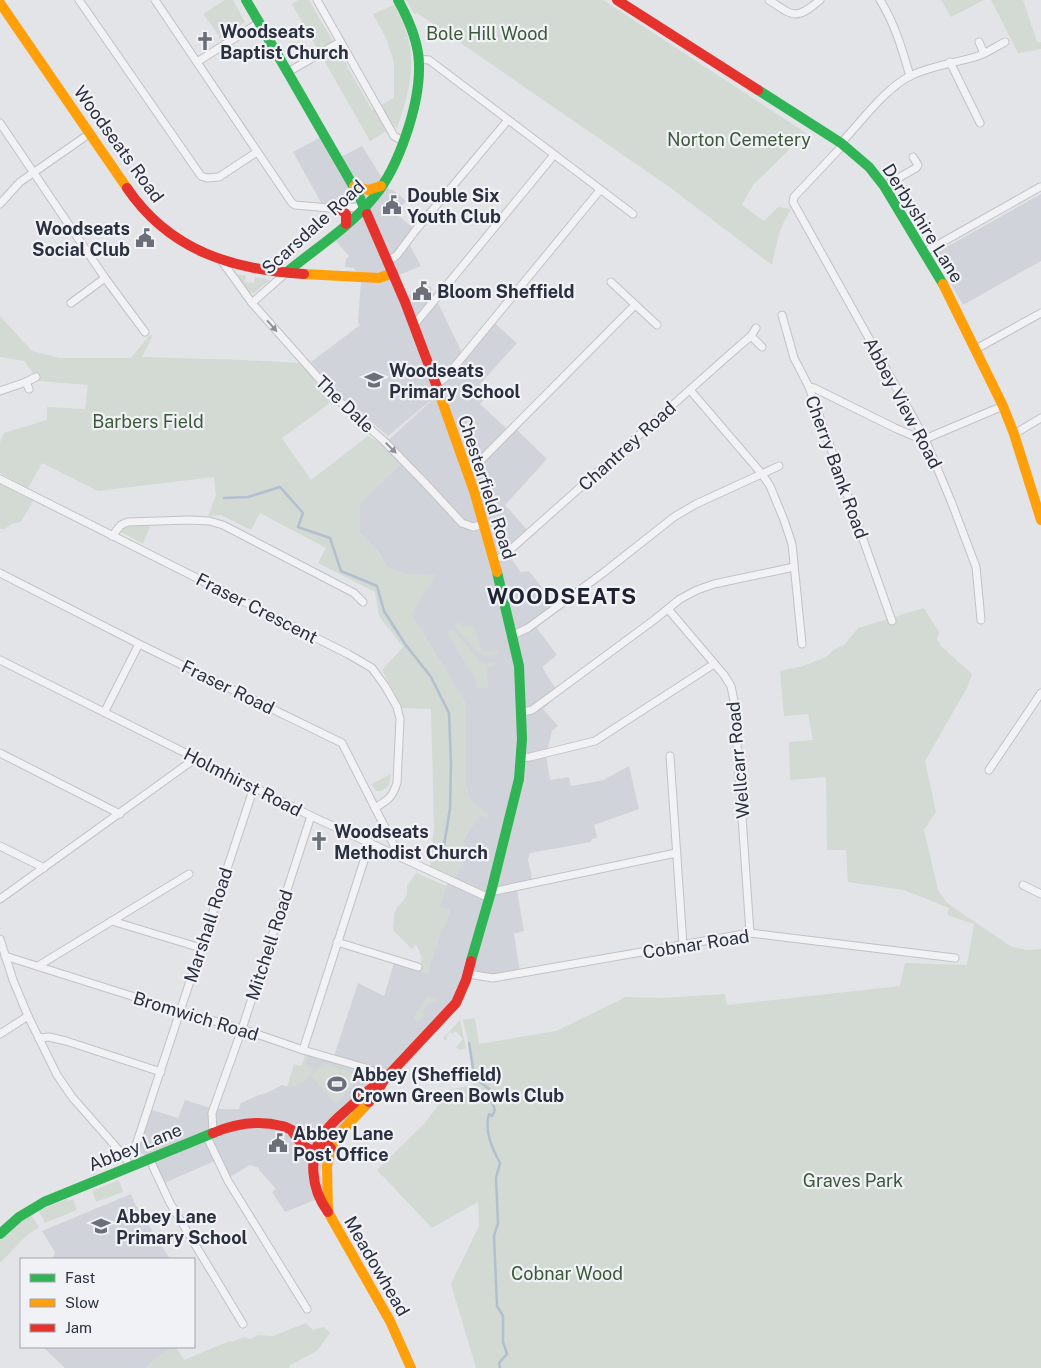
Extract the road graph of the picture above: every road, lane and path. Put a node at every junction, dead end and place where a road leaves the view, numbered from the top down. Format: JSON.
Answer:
{"nodes":[{"id":1,"x":79,"y":0,"type":"edge"},
{"id":2,"x":155,"y":0,"type":"edge"},
{"id":3,"x":246,"y":0,"type":"edge"},
{"id":4,"x":317,"y":0,"type":"edge"},
{"id":5,"x":398,"y":0,"type":"edge"},
{"id":6,"x":616,"y":0,"type":"edge"},
{"id":7,"x":769,"y":0,"type":"edge"},
{"id":8,"x":820,"y":0,"type":"edge"},
{"id":9,"x":880,"y":0,"type":"edge"},
{"id":10,"x":2,"y":9,"type":"edge"},
{"id":11,"x":260,"y":22,"type":"junction"},
{"id":12,"x":340,"y":42,"type":"junction"},
{"id":13,"x":979,"y":42,"type":"dead end"},
{"id":14,"x":1005,"y":42,"type":"dead end"},
{"id":15,"x":984,"y":53,"type":"junction"},
{"id":16,"x":418,"y":59,"type":"junction"},
{"id":17,"x":197,"y":62,"type":"junction"},
{"id":18,"x":950,"y":62,"type":"junction"},
{"id":19,"x":288,"y":72,"type":"junction"},
{"id":20,"x":910,"y":76,"type":"junction"},
{"id":21,"x":508,"y":120,"type":"junction"},
{"id":22,"x":0,"y":123,"type":"edge"},
{"id":23,"x":980,"y":124,"type":"dead end"},
{"id":24,"x":89,"y":134,"type":"junction"},
{"id":25,"x":402,"y":141,"type":"junction"},
{"id":26,"x":842,"y":144,"type":"junction"},
{"id":27,"x":257,"y":152,"type":"junction"},
{"id":28,"x":554,"y":155,"type":"junction"},
{"id":29,"x":913,"y":157,"type":"dead end"},
{"id":30,"x":33,"y":172,"type":"junction"},
{"id":31,"x":354,"y":186,"type":"junction"},
{"id":32,"x":382,"y":186,"type":"junction"},
{"id":33,"x":884,"y":186,"type":"junction"},
{"id":34,"x":1040,"y":187,"type":"edge"},
{"id":35,"x":600,"y":190,"type":"junction"},
{"id":36,"x":0,"y":204,"type":"edge"},
{"id":37,"x":364,"y":206,"type":"junction"},
{"id":38,"x":340,"y":209,"type":"junction"},
{"id":39,"x":633,"y":214,"type":"dead end"},
{"id":40,"x":346,"y":224,"type":"junction"},
{"id":41,"x":925,"y":252,"type":"junction"},
{"id":42,"x":221,"y":260,"type":"junction"},
{"id":43,"x":388,"y":262,"type":"junction"},
{"id":44,"x":287,"y":272,"type":"junction"},
{"id":45,"x":393,"y":273,"type":"junction"},
{"id":46,"x":105,"y":278,"type":"junction"},
{"id":47,"x":611,"y":282,"type":"dead end"},
{"id":48,"x":72,"y":303,"type":"dead end"},
{"id":49,"x":252,"y":303,"type":"junction"},
{"id":50,"x":635,"y":304,"type":"junction"},
{"id":51,"x":1041,"y":313,"type":"edge"},
{"id":52,"x":782,"y":315,"type":"dead end"},
{"id":53,"x":414,"y":325,"type":"junction"},
{"id":54,"x":657,"y":326,"type":"dead end"},
{"id":55,"x":756,"y":328,"type":"dead end"},
{"id":56,"x":145,"y":332,"type":"dead end"},
{"id":57,"x":750,"y":336,"type":"junction"},
{"id":58,"x":762,"y":346,"type":"dead end"},
{"id":59,"x":976,"y":349,"type":"junction"},
{"id":60,"x":36,"y":377,"type":"dead end"},
{"id":61,"x":436,"y":385,"type":"junction"},
{"id":62,"x":809,"y":387,"type":"junction"},
{"id":63,"x":690,"y":390,"type":"junction"},
{"id":64,"x":0,"y":391,"type":"edge"},
{"id":65,"x":1003,"y":406,"type":"junction"},
{"id":66,"x":1041,"y":418,"type":"edge"},
{"id":67,"x":1014,"y":434,"type":"junction"},
{"id":68,"x":926,"y":439,"type":"junction"},
{"id":69,"x":779,"y":466,"type":"dead end"},
{"id":70,"x":466,"y":470,"type":"junction"},
{"id":71,"x":762,"y":474,"type":"junction"},
{"id":72,"x":0,"y":479,"type":"edge"},
{"id":73,"x":1041,"y":520,"type":"edge"},
{"id":74,"x":484,"y":524,"type":"junction"},
{"id":75,"x":112,"y":536,"type":"junction"},
{"id":76,"x":494,"y":560,"type":"junction"},
{"id":77,"x":794,"y":567,"type":"junction"},
{"id":78,"x":0,"y":573,"type":"edge"},
{"id":79,"x":364,"y":602,"type":"dead end"},
{"id":80,"x":668,"y":609,"type":"junction"},
{"id":81,"x":981,"y":620,"type":"dead end"},
{"id":82,"x":892,"y":621,"type":"dead end"},
{"id":83,"x":513,"y":635,"type":"junction"},
{"id":84,"x":139,"y":644,"type":"junction"},
{"id":85,"x":802,"y":644,"type":"dead end"},
{"id":86,"x":0,"y":660,"type":"edge"},
{"id":87,"x":714,"y":664,"type":"junction"},
{"id":88,"x":1041,"y":693,"type":"edge"},
{"id":89,"x":105,"y":711,"type":"junction"},
{"id":90,"x":522,"y":712,"type":"junction"},
{"id":91,"x":0,"y":753,"type":"edge"},
{"id":92,"x":670,"y":756,"type":"dead end"},
{"id":93,"x":196,"y":758,"type":"junction"},
{"id":94,"x":521,"y":758,"type":"junction"},
{"id":95,"x":989,"y":770,"type":"dead end"},
{"id":96,"x":254,"y":787,"type":"junction"},
{"id":97,"x":375,"y":808,"type":"junction"},
{"id":98,"x":120,"y":814,"type":"junction"},
{"id":99,"x":311,"y":816,"type":"junction"},
{"id":100,"x":370,"y":842,"type":"junction"},
{"id":101,"x":0,"y":846,"type":"edge"},
{"id":102,"x":676,"y":853,"type":"junction"},
{"id":103,"x":400,"y":857,"type":"junction"},
{"id":104,"x":44,"y":868,"type":"junction"},
{"id":105,"x":188,"y":874,"type":"dead end"},
{"id":106,"x":1023,"y":885,"type":"dead end"},
{"id":107,"x":1041,"y":894,"type":"edge"},
{"id":108,"x":490,"y":895,"type":"junction"},
{"id":109,"x":0,"y":900,"type":"edge"},
{"id":110,"x":112,"y":921,"type":"junction"},
{"id":111,"x":750,"y":933,"type":"junction"},
{"id":112,"x":0,"y":939,"type":"edge"},
{"id":113,"x":337,"y":942,"type":"junction"},
{"id":114,"x":683,"y":945,"type":"junction"},
{"id":115,"x":201,"y":948,"type":"junction"},
{"id":116,"x":5,"y":956,"type":"junction"},
{"id":117,"x":955,"y":958,"type":"dead end"},
{"id":118,"x":415,"y":964,"type":"dead end"},
{"id":119,"x":38,"y":966,"type":"junction"},
{"id":120,"x":468,"y":974,"type":"junction"},
{"id":121,"x":180,"y":1011,"type":"junction"},
{"id":122,"x":28,"y":1016,"type":"junction"},
{"id":123,"x":242,"y":1029,"type":"junction"},
{"id":124,"x":0,"y":1034,"type":"edge"},
{"id":125,"x":39,"y":1038,"type":"junction"},
{"id":126,"x":303,"y":1050,"type":"junction"},
{"id":127,"x":161,"y":1072,"type":"junction"},
{"id":128,"x":384,"y":1080,"type":"junction"},
{"id":129,"x":292,"y":1131,"type":"junction"},
{"id":130,"x":210,"y":1133,"type":"junction"},
{"id":131,"x":321,"y":1138,"type":"junction"},
{"id":132,"x":135,"y":1148,"type":"dead end"},
{"id":133,"x":331,"y":1148,"type":"junction"},
{"id":134,"x":316,"y":1153,"type":"junction"},
{"id":135,"x":149,"y":1158,"type":"junction"},
{"id":136,"x":130,"y":1166,"type":"junction"},
{"id":137,"x":328,"y":1212,"type":"junction"},
{"id":138,"x":1,"y":1232,"type":"edge"},
{"id":139,"x":306,"y":1309,"type":"dead end"},
{"id":140,"x":243,"y":1324,"type":"dead end"},
{"id":141,"x":411,"y":1368,"type":"edge"}],
"edges":[{"from":1,"to":27,"type":"street"},
{"from":2,"to":17,"type":"street"},
{"from":3,"to":11,"type":"main road","name":"Chesterfield Road"},
{"from":4,"to":12,"type":"street"},
{"from":5,"to":16,"type":"main road","name":"Scarsdale Road"},
{"from":6,"to":26,"type":"main road","name":"Derbyshire Lane"},
{"from":7,"to":8,"type":"street"},
{"from":9,"to":20,"type":"street"},
{"from":10,"to":24,"type":"main road","name":"Woodseats Road"},
{"from":11,"to":17,"type":"street"},
{"from":11,"to":19,"type":"main road","name":"Chesterfield Road"},
{"from":12,"to":19,"type":"street"},
{"from":12,"to":25,"type":"street"},
{"from":13,"to":15,"type":"street"},
{"from":14,"to":15,"type":"street"},
{"from":15,"to":18,"type":"street"},
{"from":16,"to":21,"type":"street"},
{"from":16,"to":25,"type":"main road","name":"Scarsdale Road"},
{"from":17,"to":27,"type":"street"},
{"from":18,"to":20,"type":"street"},
{"from":18,"to":23,"type":"street"},
{"from":19,"to":31,"type":"main road","name":"Chesterfield Road"},
{"from":20,"to":26,"type":"street"},
{"from":21,"to":28,"type":"street"},
{"from":21,"to":43,"type":"street"},
{"from":22,"to":30,"type":"street"},
{"from":24,"to":30,"type":"street"},
{"from":24,"to":42,"type":"main road","name":"Woodseats Road"},
{"from":25,"to":32,"type":"main road","name":"Scarsdale Road"},
{"from":26,"to":33,"type":"main road","name":"Derbyshire Lane"},
{"from":26,"to":68,"type":"street","name":"Abbey View Road"},
{"from":27,"to":38,"type":"street"},
{"from":28,"to":35,"type":"street"},
{"from":28,"to":53,"type":"street"},
{"from":29,"to":33,"type":"street"},
{"from":30,"to":36,"type":"street"},
{"from":30,"to":46,"type":"street"},
{"from":31,"to":32,"type":"main road"},
{"from":31,"to":37,"type":"main road","name":"Chesterfield Road"},
{"from":32,"to":37,"type":"main road","name":"Scarsdale Road"},
{"from":33,"to":41,"type":"main road","name":"Derbyshire Lane"},
{"from":34,"to":41,"type":"street"},
{"from":35,"to":39,"type":"street"},
{"from":35,"to":61,"type":"street"},
{"from":37,"to":38,"type":"street"},
{"from":37,"to":40,"type":"main road","name":"Scarsdale Road"},
{"from":37,"to":43,"type":"main road","name":"Chesterfield Road"},
{"from":38,"to":40,"type":"main road"},
{"from":40,"to":44,"type":"main road","name":"Scarsdale Road"},
{"from":41,"to":59,"type":"main road","name":"Derbyshire Lane"},
{"from":42,"to":44,"type":"main road","name":"Woodseats Road"},
{"from":42,"to":49,"type":"street","name":"The Dale"},
{"from":43,"to":45,"type":"main road","name":"Chesterfield Road"},
{"from":44,"to":45,"type":"main road","name":"Woodseats Road"},
{"from":44,"to":49,"type":"street","name":"Scarsdale Road"},
{"from":45,"to":53,"type":"main road","name":"Chesterfield Road"},
{"from":46,"to":48,"type":"street"},
{"from":46,"to":56,"type":"street"},
{"from":47,"to":50,"type":"street"},
{"from":49,"to":74,"type":"street","name":"The Dale","one_way":true},
{"from":50,"to":54,"type":"street"},
{"from":50,"to":70,"type":"street"},
{"from":51,"to":59,"type":"street"},
{"from":52,"to":62,"type":"street","name":"Cherry Bank Road"},
{"from":53,"to":61,"type":"main road","name":"Chesterfield Road"},
{"from":55,"to":57,"type":"street","name":"Chantrey Road"},
{"from":57,"to":58,"type":"street"},
{"from":57,"to":63,"type":"street","name":"Chantrey Road"},
{"from":59,"to":65,"type":"main road","name":"Derbyshire Lane"},
{"from":60,"to":64,"type":"street"},
{"from":61,"to":70,"type":"main road","name":"Chesterfield Road"},
{"from":62,"to":68,"type":"street"},
{"from":62,"to":82,"type":"street","name":"Cherry Bank Road"},
{"from":63,"to":71,"type":"street"},
{"from":63,"to":76,"type":"street","name":"Chantrey Road"},
{"from":65,"to":67,"type":"main road","name":"Derbyshire Lane"},
{"from":65,"to":68,"type":"street"},
{"from":66,"to":67,"type":"street"},
{"from":67,"to":73,"type":"main road","name":"Derbyshire Lane"},
{"from":68,"to":81,"type":"street","name":"Abbey View Road"},
{"from":69,"to":71,"type":"street"},
{"from":70,"to":74,"type":"main road","name":"Chesterfield Road"},
{"from":71,"to":77,"type":"street"},
{"from":71,"to":83,"type":"street"},
{"from":72,"to":75,"type":"street","name":"Fraser Crescent"},
{"from":74,"to":76,"type":"main road","name":"Chesterfield Road"},
{"from":75,"to":79,"type":"street"},
{"from":75,"to":97,"type":"street","name":"Fraser Crescent"},
{"from":76,"to":83,"type":"main road","name":"Chesterfield Road"},
{"from":77,"to":80,"type":"street"},
{"from":77,"to":85,"type":"street"},
{"from":78,"to":84,"type":"street","name":"Fraser Road"},
{"from":80,"to":87,"type":"street","name":"Wellcarr Road"},
{"from":80,"to":90,"type":"street"},
{"from":83,"to":90,"type":"main road","name":"Chesterfield Road"},
{"from":84,"to":89,"type":"street"},
{"from":84,"to":97,"type":"street","name":"Fraser Road"},
{"from":86,"to":89,"type":"street","name":"Holmhirst Road"},
{"from":87,"to":94,"type":"street"},
{"from":87,"to":111,"type":"street","name":"Wellcarr Road"},
{"from":88,"to":95,"type":"street"},
{"from":89,"to":93,"type":"street","name":"Holmhirst Road"},
{"from":90,"to":94,"type":"main road","name":"Chesterfield Road"},
{"from":91,"to":98,"type":"street"},
{"from":92,"to":102,"type":"street"},
{"from":93,"to":96,"type":"street","name":"Holmhirst Road"},
{"from":93,"to":98,"type":"street"},
{"from":94,"to":108,"type":"main road","name":"Chesterfield Road"},
{"from":96,"to":99,"type":"street","name":"Holmhirst Road"},
{"from":96,"to":115,"type":"street","name":"Marshall Road"},
{"from":97,"to":103,"type":"street","name":"Fraser Road"},
{"from":98,"to":104,"type":"street"},
{"from":99,"to":100,"type":"street","name":"Holmhirst Road"},
{"from":99,"to":123,"type":"street","name":"Mitchell Road"},
{"from":100,"to":103,"type":"street","name":"Holmhirst Road"},
{"from":100,"to":113,"type":"street"},
{"from":101,"to":104,"type":"street"},
{"from":102,"to":108,"type":"street"},
{"from":102,"to":114,"type":"street"},
{"from":103,"to":108,"type":"street","name":"Holmhirst Road"},
{"from":104,"to":109,"type":"street"},
{"from":105,"to":110,"type":"street"},
{"from":106,"to":107,"type":"street"},
{"from":108,"to":120,"type":"main road","name":"Chesterfield Road"},
{"from":110,"to":115,"type":"street"},
{"from":110,"to":119,"type":"street"},
{"from":111,"to":114,"type":"street","name":"Cobnar Road"},
{"from":111,"to":117,"type":"street","name":"Cobnar Road"},
{"from":112,"to":116,"type":"street"},
{"from":113,"to":118,"type":"street"},
{"from":113,"to":126,"type":"street"},
{"from":114,"to":120,"type":"street","name":"Cobnar Road"},
{"from":115,"to":121,"type":"street","name":"Marshall Road"},
{"from":116,"to":119,"type":"street","name":"Bromwich Road"},
{"from":116,"to":122,"type":"street"},
{"from":119,"to":121,"type":"street","name":"Bromwich Road"},
{"from":120,"to":128,"type":"main road","name":"Chesterfield Road"},
{"from":121,"to":123,"type":"street","name":"Bromwich Road"},
{"from":121,"to":127,"type":"street","name":"Marshall Road"},
{"from":122,"to":124,"type":"street"},
{"from":122,"to":125,"type":"street"},
{"from":123,"to":126,"type":"street","name":"Bromwich Road"},
{"from":123,"to":130,"type":"street","name":"Mitchell Road"},
{"from":125,"to":127,"type":"street"},
{"from":125,"to":136,"type":"street"},
{"from":126,"to":128,"type":"street","name":"Bromwich Road"},
{"from":127,"to":132,"type":"street","name":"Marshall Road"},
{"from":128,"to":131,"type":"main road","name":"Chesterfield Road"},
{"from":128,"to":133,"type":"main road","name":"Chesterfield Road"},
{"from":129,"to":130,"type":"main road","name":"Abbey Lane"},
{"from":129,"to":131,"type":"main road","name":"Abbey Lane"},
{"from":129,"to":134,"type":"main road"},
{"from":130,"to":135,"type":"main road","name":"Abbey Lane"},
{"from":130,"to":139,"type":"street","name":"Mitchell Road"},
{"from":131,"to":133,"type":"main road"},
{"from":131,"to":134,"type":"main road"},
{"from":133,"to":134,"type":"main road"},
{"from":133,"to":137,"type":"main road","name":"Meadowhead"},
{"from":134,"to":137,"type":"main road"},
{"from":135,"to":136,"type":"main road","name":"Abbey Lane"},
{"from":135,"to":140,"type":"street"},
{"from":136,"to":138,"type":"main road","name":"Abbey Lane"},
{"from":137,"to":141,"type":"main road","name":"Meadowhead"}]}
